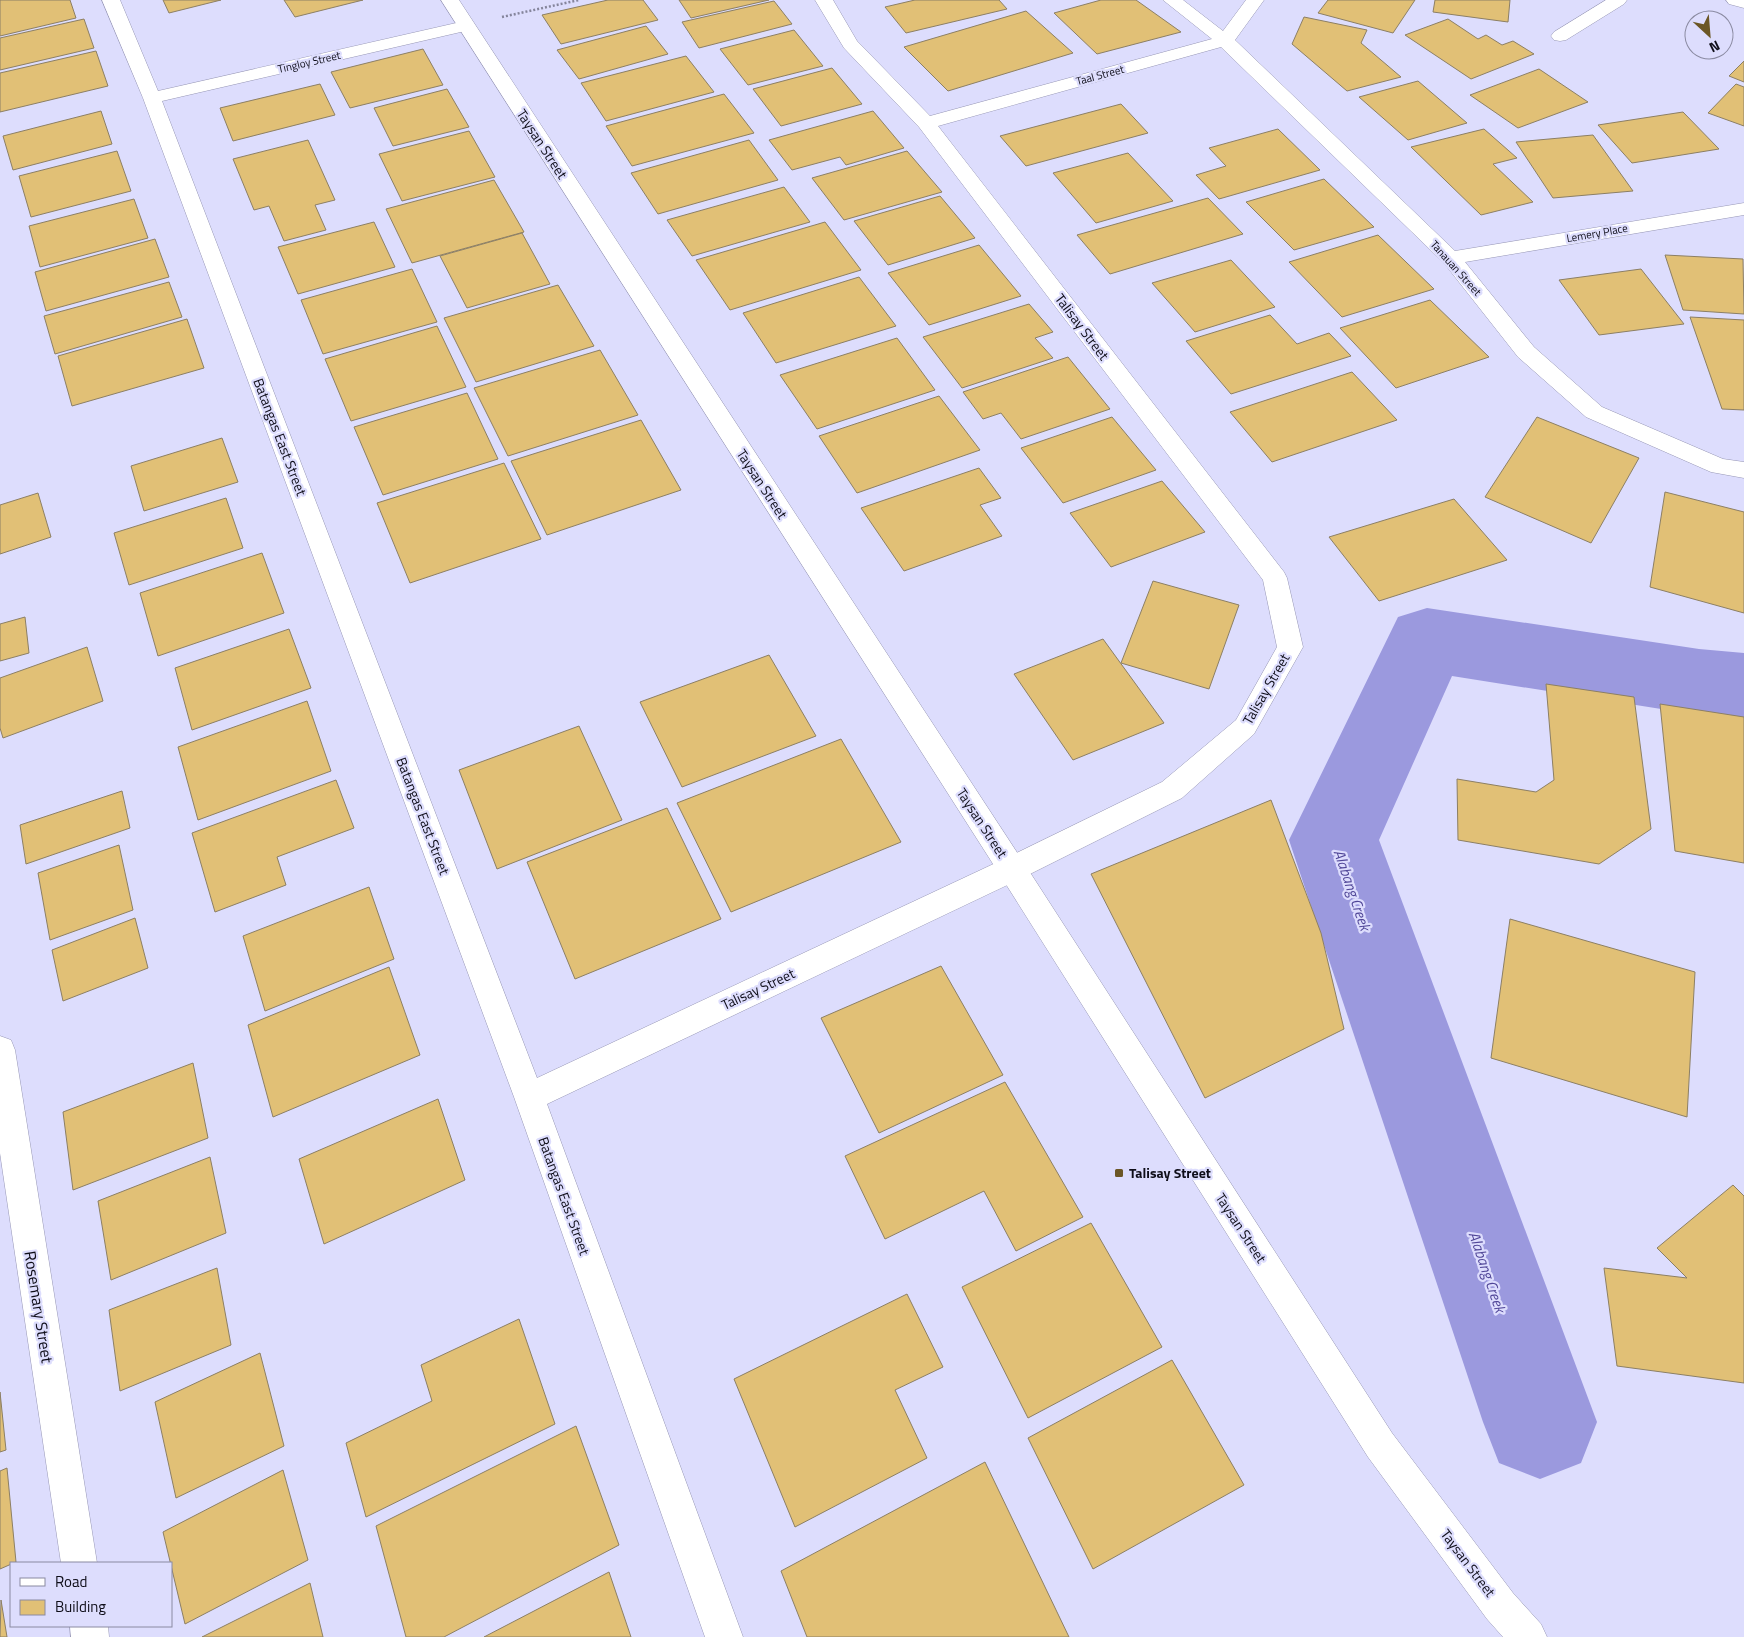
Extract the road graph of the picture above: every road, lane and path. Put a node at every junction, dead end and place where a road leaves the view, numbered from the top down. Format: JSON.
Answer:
{"nodes":[{"id":1,"x":111,"y":0,"type":"edge"},
{"id":2,"x":450,"y":0,"type":"edge"},
{"id":3,"x":579,"y":0,"type":"edge"},
{"id":4,"x":824,"y":0,"type":"edge"},
{"id":5,"x":1172,"y":0,"type":"edge"},
{"id":6,"x":1255,"y":0,"type":"edge"},
{"id":7,"x":1618,"y":0,"type":"edge"},
{"id":8,"x":1735,"y":0,"type":"edge"},
{"id":9,"x":1744,"y":3,"type":"edge"},
{"id":10,"x":465,"y":26,"type":"junction"},
{"id":11,"x":1560,"y":36,"type":"dead end"},
{"id":12,"x":1225,"y":41,"type":"junction"},
{"id":13,"x":152,"y":98,"type":"junction"},
{"id":14,"x":926,"y":123,"type":"junction"},
{"id":15,"x":1744,"y":209,"type":"edge"},
{"id":16,"x":1451,"y":258,"type":"junction"},
{"id":17,"x":1744,"y":470,"type":"edge"},
{"id":18,"x":1012,"y":869,"type":"junction"},
{"id":19,"x":0,"y":1050,"type":"edge"},
{"id":20,"x":529,"y":1097,"type":"junction"},
{"id":21,"x":79,"y":1562,"type":"edge"},
{"id":22,"x":724,"y":1637,"type":"edge"},
{"id":23,"x":1528,"y":1637,"type":"edge"}],
"edges":[{"from":1,"to":13,"type":"street","name":"Batangas East Street"},
{"from":2,"to":10,"type":"street","name":"Taysan Street"},
{"from":3,"to":10,"type":"path"},
{"from":4,"to":14,"type":"street","name":"Talisay Street"},
{"from":5,"to":12,"type":"street","name":"Tanauan Street"},
{"from":6,"to":12,"type":"street"},
{"from":7,"to":11,"type":"street"},
{"from":8,"to":9,"type":"street"},
{"from":10,"to":13,"type":"street","name":"Tingloy Street"},
{"from":10,"to":18,"type":"street","name":"Taysan Street"},
{"from":12,"to":14,"type":"street","name":"Taal Street"},
{"from":12,"to":16,"type":"street","name":"Tanauan Street"},
{"from":13,"to":20,"type":"street","name":"Batangas East Street"},
{"from":14,"to":18,"type":"street","name":"Talisay Street"},
{"from":15,"to":16,"type":"street","name":"Lemery Place"},
{"from":16,"to":17,"type":"street","name":"Tanauan Street"},
{"from":18,"to":20,"type":"street","name":"Talisay Street"},
{"from":18,"to":23,"type":"street","name":"Taysan Street"},
{"from":19,"to":21,"type":"street","name":"Rosemary Street"},
{"from":20,"to":22,"type":"street","name":"Batangas East Street"}]}
